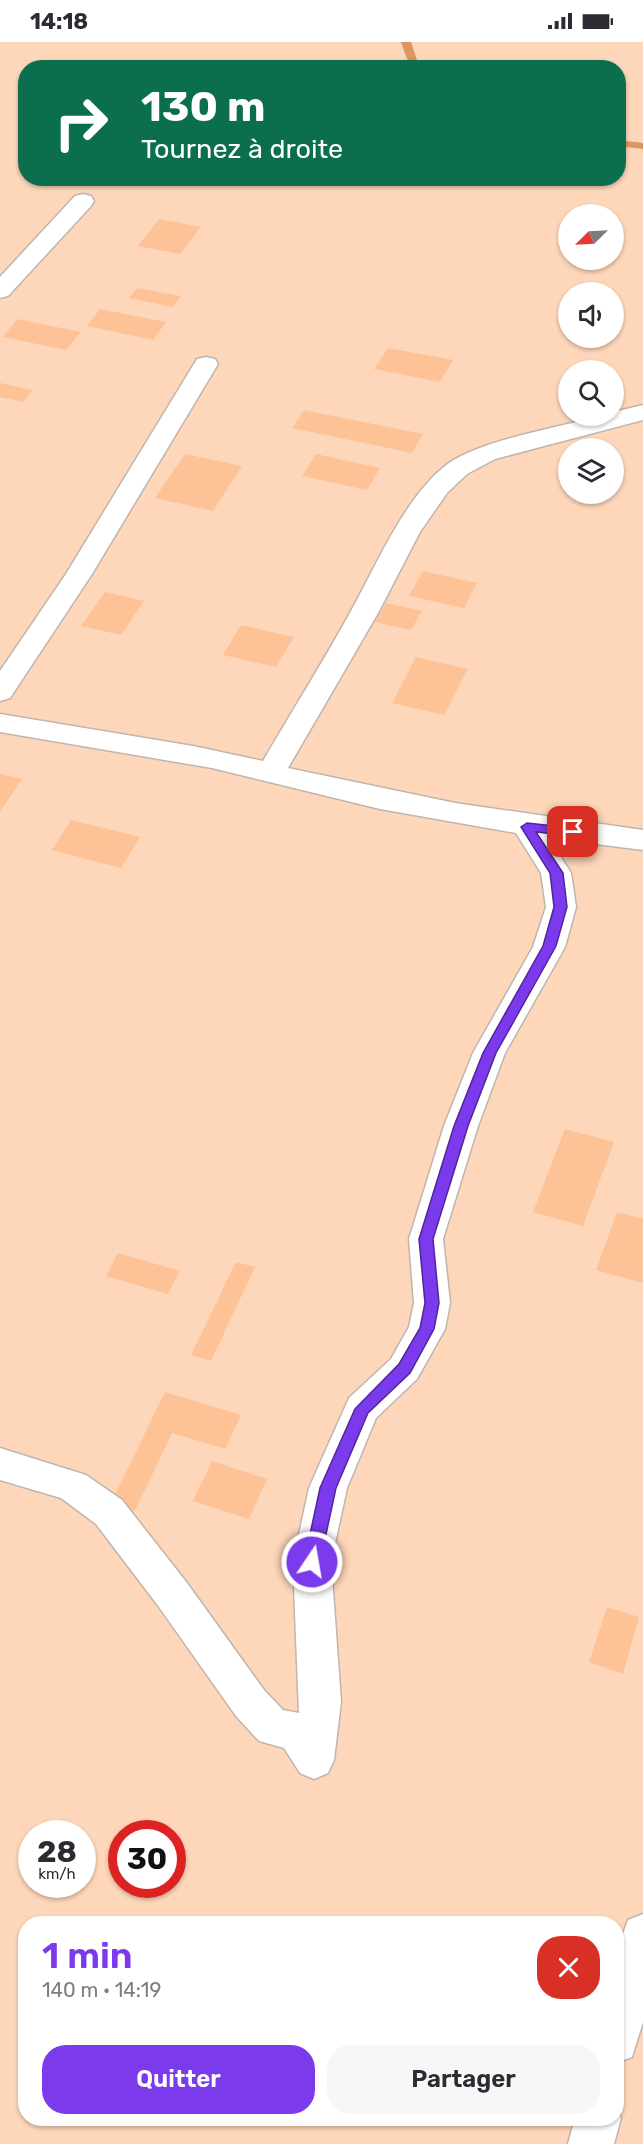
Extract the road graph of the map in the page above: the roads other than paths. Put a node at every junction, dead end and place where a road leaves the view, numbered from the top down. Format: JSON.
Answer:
{"nodes":[{"id":1,"x":83,"y":201,"type":"dead end"},
{"id":2,"x":0,"y":291,"type":"edge"},
{"id":3,"x":206,"y":364,"type":"dead end"},
{"id":4,"x":643,"y":412,"type":"edge"},
{"id":5,"x":0,"y":692,"type":"edge"},
{"id":6,"x":0,"y":723,"type":"edge"},
{"id":7,"x":272,"y":771,"type":"junction"},
{"id":8,"x":527,"y":827,"type":"junction"},
{"id":9,"x":643,"y":840,"type":"edge"},
{"id":10,"x":0,"y":1464,"type":"edge"},
{"id":11,"x":643,"y":1935,"type":"edge"},
{"id":12,"x":624,"y":2010,"type":"edge"},
{"id":13,"x":595,"y":2126,"type":"edge"},
{"id":14,"x":591,"y":2144,"type":"edge"}],
"edges":[{"from":1,"to":2,"type":"street"},
{"from":3,"to":5,"type":"street"},
{"from":4,"to":7,"type":"street"},
{"from":6,"to":7,"type":"street"},
{"from":7,"to":8,"type":"street"},
{"from":8,"to":9,"type":"street"},
{"from":8,"to":10,"type":"street"},
{"from":11,"to":12,"type":"street"},
{"from":13,"to":14,"type":"street"}]}
